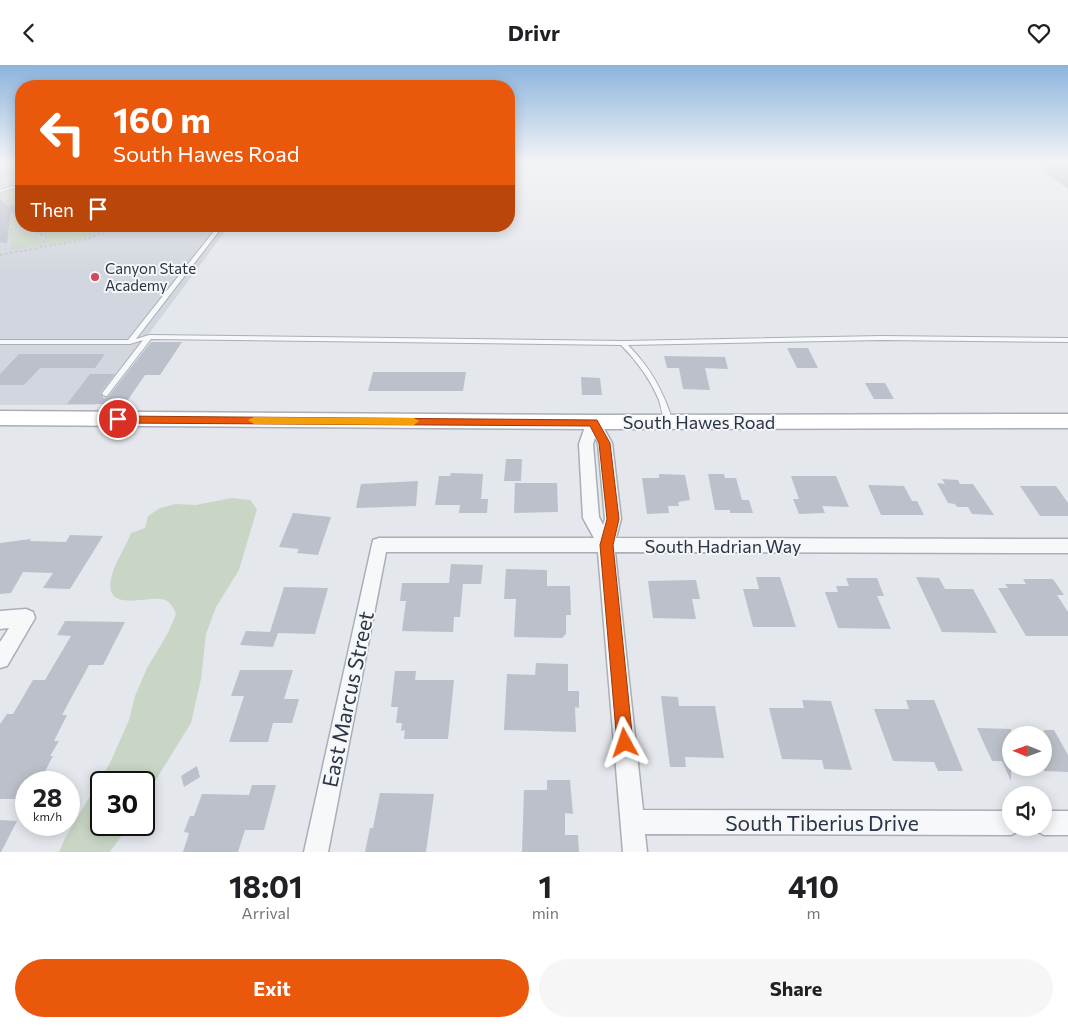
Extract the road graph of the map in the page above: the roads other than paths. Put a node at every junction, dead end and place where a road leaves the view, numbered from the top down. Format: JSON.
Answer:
{"nodes":[{"id":1,"x":216,"y":232,"type":"edge"},
{"id":2,"x":149,"y":337,"type":"junction"},
{"id":3,"x":1068,"y":340,"type":"edge"},
{"id":4,"x":0,"y":342,"type":"edge"},
{"id":5,"x":130,"y":342,"type":"junction"},
{"id":6,"x":623,"y":343,"type":"junction"},
{"id":7,"x":105,"y":394,"type":"dead end"},
{"id":8,"x":0,"y":418,"type":"edge"},
{"id":9,"x":1068,"y":421,"type":"edge"},
{"id":10,"x":593,"y":422,"type":"junction"},
{"id":11,"x":669,"y":422,"type":"junction"},
{"id":12,"x":379,"y":545,"type":"joint"},
{"id":13,"x":606,"y":545,"type":"junction"},
{"id":14,"x":1068,"y":546,"type":"edge"},
{"id":15,"x":0,"y":620,"type":"edge"},
{"id":16,"x":0,"y":659,"type":"edge"},
{"id":17,"x":632,"y":822,"type":"junction"},
{"id":18,"x":1002,"y":823,"type":"edge"},
{"id":19,"x":1052,"y":823,"type":"edge"},
{"id":20,"x":1068,"y":823,"type":"edge"},
{"id":21,"x":316,"y":852,"type":"edge"},
{"id":22,"x":635,"y":852,"type":"edge"}],
"edges":[{"from":1,"to":5,"type":"lane"},
{"from":2,"to":5,"type":"lane"},
{"from":2,"to":6,"type":"lane"},
{"from":2,"to":7,"type":"lane"},
{"from":3,"to":6,"type":"lane"},
{"from":4,"to":5,"type":"lane"},
{"from":6,"to":11,"type":"lane"},
{"from":8,"to":10,"type":"main road","name":"South Hawes Road"},
{"from":9,"to":11,"type":"main road","name":"South Hawes Road"},
{"from":10,"to":11,"type":"main road","name":"South Hawes Road"},
{"from":10,"to":13,"type":"street"},
{"from":10,"to":13,"type":"street"},
{"from":12,"to":13,"type":"street","name":"South Hadrian Way"},
{"from":12,"to":21,"type":"street","name":"East Marcus Street"},
{"from":13,"to":14,"type":"street","name":"South Hadrian Way"},
{"from":13,"to":17,"type":"street"},
{"from":15,"to":16,"type":"street"},
{"from":17,"to":18,"type":"street","name":"South Tiberius Drive"},
{"from":17,"to":22,"type":"street"},
{"from":19,"to":20,"type":"street"}]}
